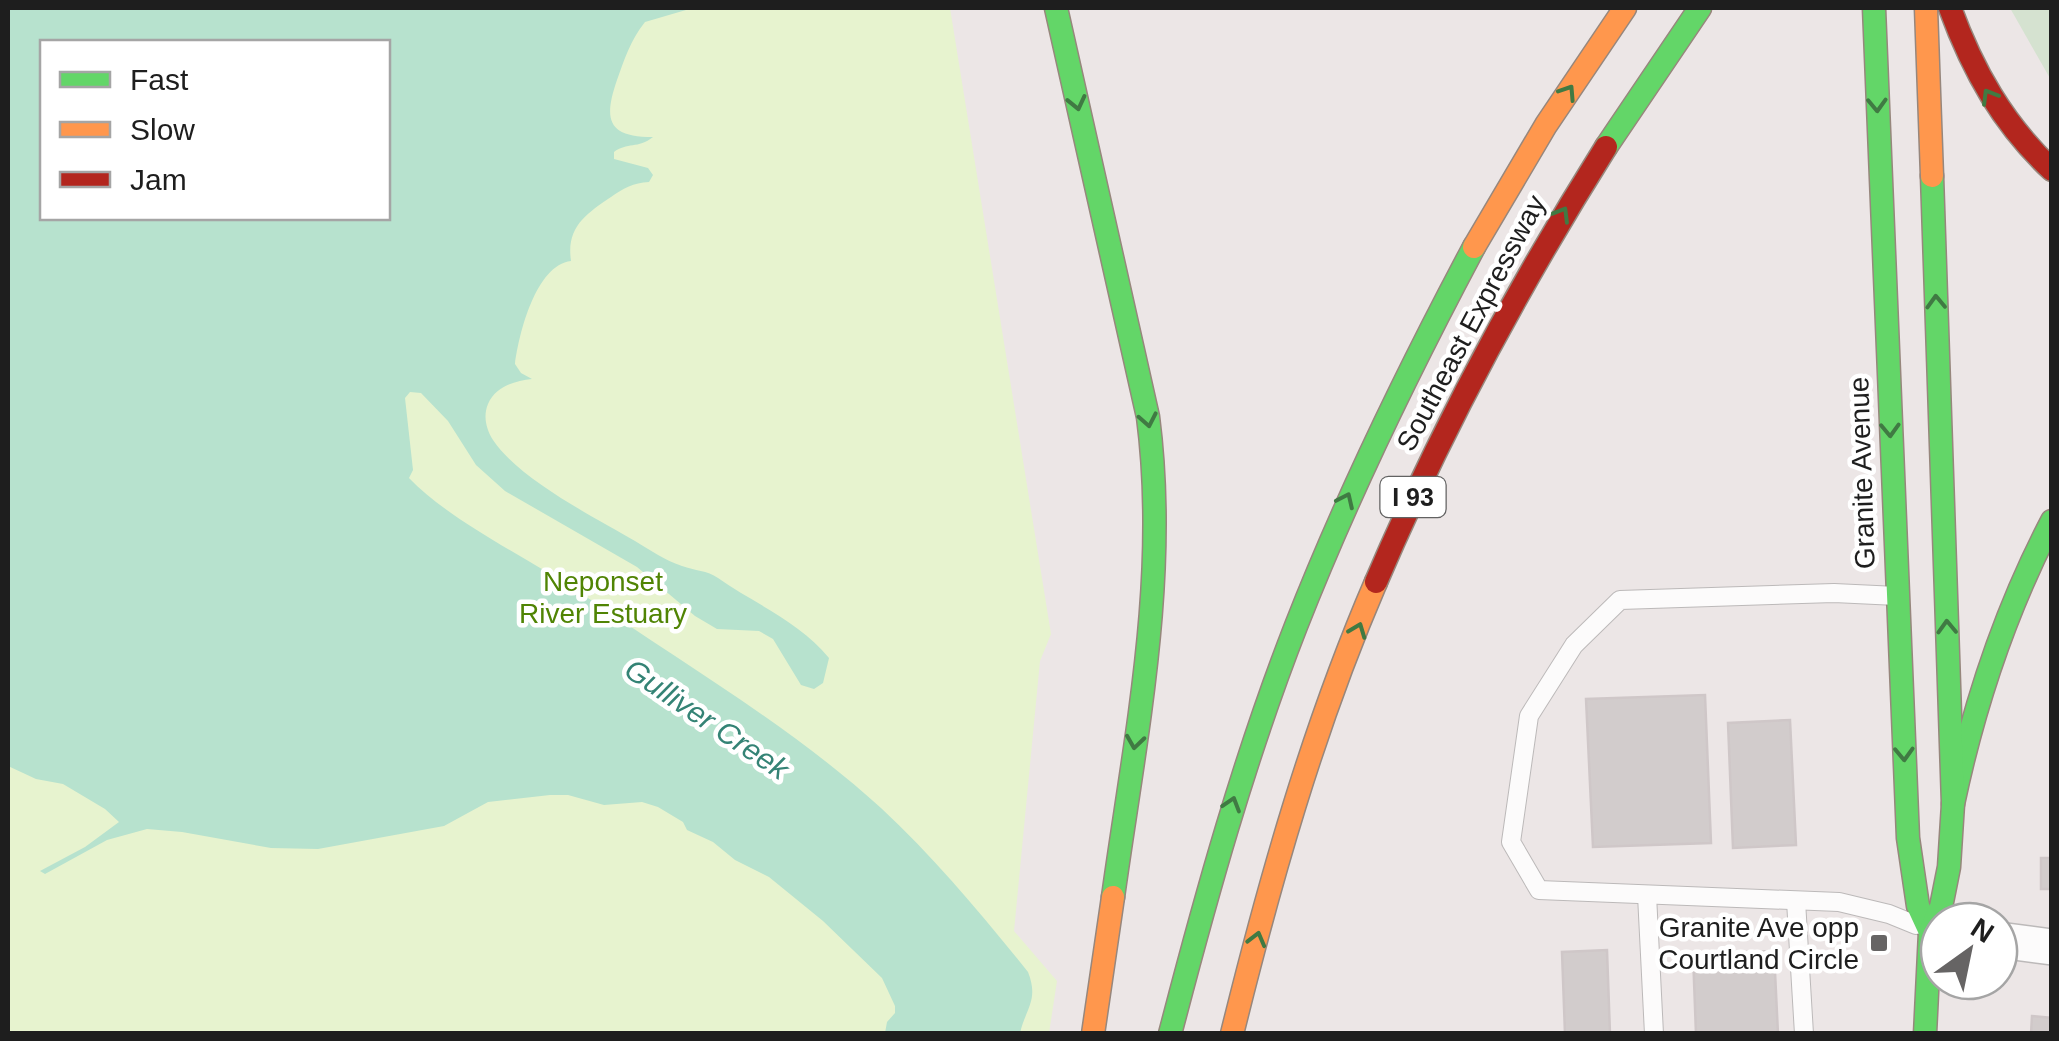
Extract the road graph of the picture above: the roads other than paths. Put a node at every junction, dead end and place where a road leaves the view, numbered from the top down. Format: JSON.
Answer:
{"nodes":[{"id":1,"x":1056,"y":8,"type":"edge"},
{"id":2,"x":1625,"y":8,"type":"edge"},
{"id":3,"x":1700,"y":8,"type":"edge"},
{"id":4,"x":1874,"y":8,"type":"edge"},
{"id":5,"x":1926,"y":8,"type":"edge"},
{"id":6,"x":1950,"y":8,"type":"edge"},
{"id":7,"x":2052,"y":170,"type":"edge"},
{"id":8,"x":2052,"y":521,"type":"edge"},
{"id":9,"x":1897,"y":596,"type":"junction"},
{"id":10,"x":1953,"y":804,"type":"junction"},
{"id":11,"x":1647,"y":894,"type":"junction"},
{"id":12,"x":1796,"y":900,"type":"junction"},
{"id":13,"x":1941,"y":901,"type":"edge"},
{"id":14,"x":1919,"y":908,"type":"edge"},
{"id":15,"x":1919,"y":926,"type":"edge"},
{"id":16,"x":2019,"y":943,"type":"edge"},
{"id":17,"x":2052,"y":947,"type":"edge"},
{"id":18,"x":1929,"y":1001,"type":"edge"},
{"id":19,"x":1093,"y":1034,"type":"edge"},
{"id":20,"x":1170,"y":1034,"type":"edge"},
{"id":21,"x":1232,"y":1034,"type":"edge"},
{"id":22,"x":1654,"y":1034,"type":"edge"},
{"id":23,"x":1804,"y":1034,"type":"edge"},
{"id":24,"x":1926,"y":1034,"type":"edge"}],
"edges":[{"from":1,"to":19,"type":"main road","one_way":true},
{"from":20,"to":2,"type":"main road","number":"I 93","one_way":true},
{"from":21,"to":3,"type":"main road","name":"Southeast Expressway","number":"I 93","one_way":true},
{"from":4,"to":9,"type":"main road","name":"Granite Avenue","one_way":true},
{"from":10,"to":5,"type":"main road","name":"Granite Avenue","one_way":true},
{"from":7,"to":6,"type":"main road","one_way":true},
{"from":8,"to":10,"type":"main road"},
{"from":9,"to":11,"type":"lane"},
{"from":9,"to":14,"type":"main road","name":"Granite Avenue","one_way":true},
{"from":10,"to":13,"type":"main road","name":"Granite Avenue"},
{"from":11,"to":12,"type":"lane"},
{"from":11,"to":22,"type":"lane"},
{"from":12,"to":15,"type":"lane"},
{"from":12,"to":23,"type":"lane"},
{"from":16,"to":17,"type":"street"},
{"from":18,"to":24,"type":"main road","name":"Granite Avenue"}]}
